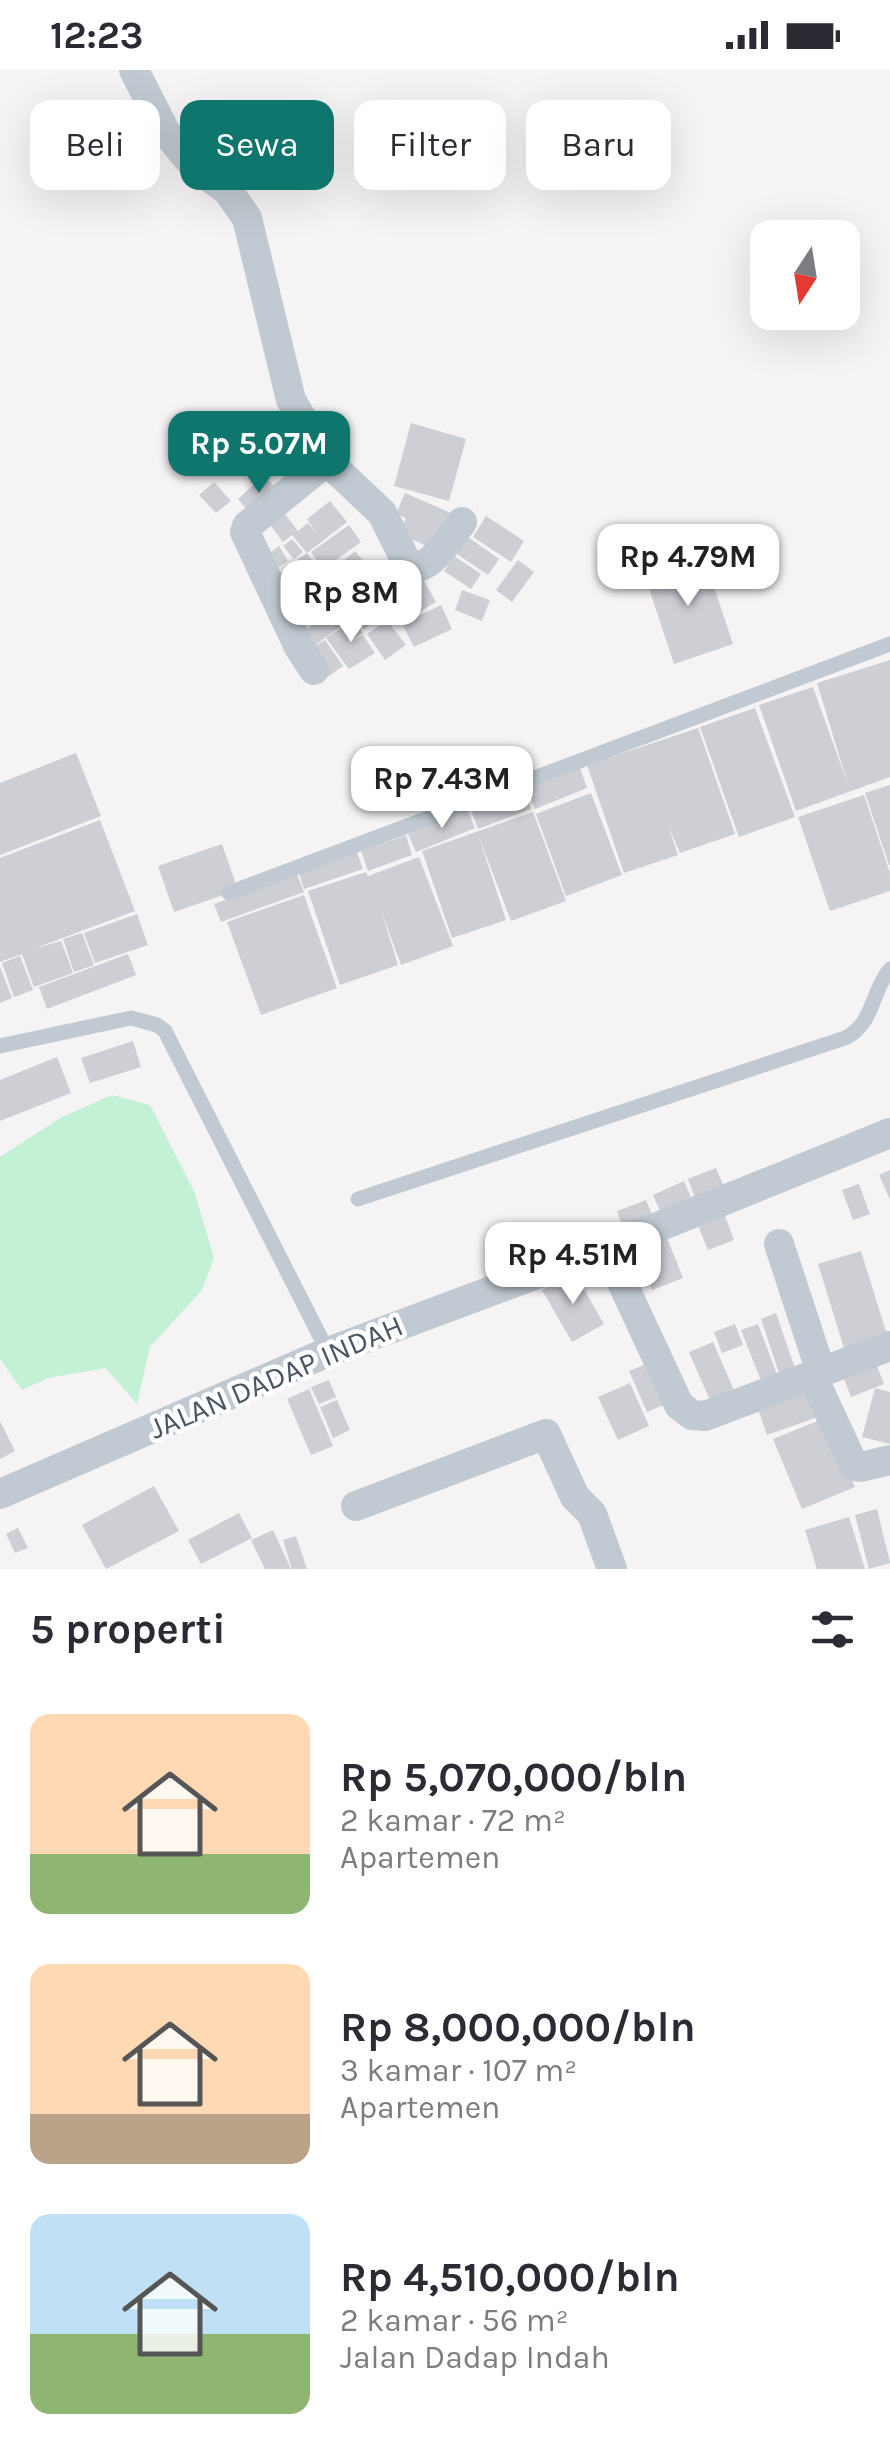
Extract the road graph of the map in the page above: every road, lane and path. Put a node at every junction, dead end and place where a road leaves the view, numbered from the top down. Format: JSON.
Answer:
{"nodes":[{"id":1,"x":134,"y":70,"type":"edge"},
{"id":2,"x":327,"y":461,"type":"junction"},
{"id":3,"x":462,"y":522,"type":"dead end"},
{"id":4,"x":890,"y":644,"type":"edge"},
{"id":5,"x":314,"y":670,"type":"dead end"},
{"id":6,"x":229,"y":894,"type":"dead end"},
{"id":7,"x":890,"y":969,"type":"edge"},
{"id":8,"x":0,"y":1046,"type":"edge"},
{"id":9,"x":890,"y":1133,"type":"edge"},
{"id":10,"x":358,"y":1199,"type":"dead end"},
{"id":11,"x":779,"y":1244,"type":"dead end"},
{"id":12,"x":606,"y":1248,"type":"junction"},
{"id":13,"x":890,"y":1346,"type":"edge"},
{"id":14,"x":328,"y":1352,"type":"junction"},
{"id":15,"x":816,"y":1373,"type":"junction"},
{"id":16,"x":890,"y":1460,"type":"edge"},
{"id":17,"x":0,"y":1494,"type":"edge"},
{"id":18,"x":356,"y":1506,"type":"dead end"},
{"id":19,"x":612,"y":1569,"type":"edge"}],
"edges":[{"from":1,"to":2,"type":"street"},
{"from":2,"to":3,"type":"street"},
{"from":2,"to":5,"type":"street"},
{"from":4,"to":6,"type":"lane"},
{"from":7,"to":10,"type":"lane"},
{"from":8,"to":14,"type":"lane"},
{"from":9,"to":12,"type":"street","name":"JALAN DADAP INDAH"},
{"from":11,"to":15,"type":"street"},
{"from":12,"to":14,"type":"street","name":"JALAN DADAP INDAH"},
{"from":12,"to":15,"type":"street"},
{"from":13,"to":15,"type":"street"},
{"from":14,"to":17,"type":"street","name":"JALAN DADAP INDAH"},
{"from":15,"to":16,"type":"street"},
{"from":18,"to":19,"type":"street"}]}
